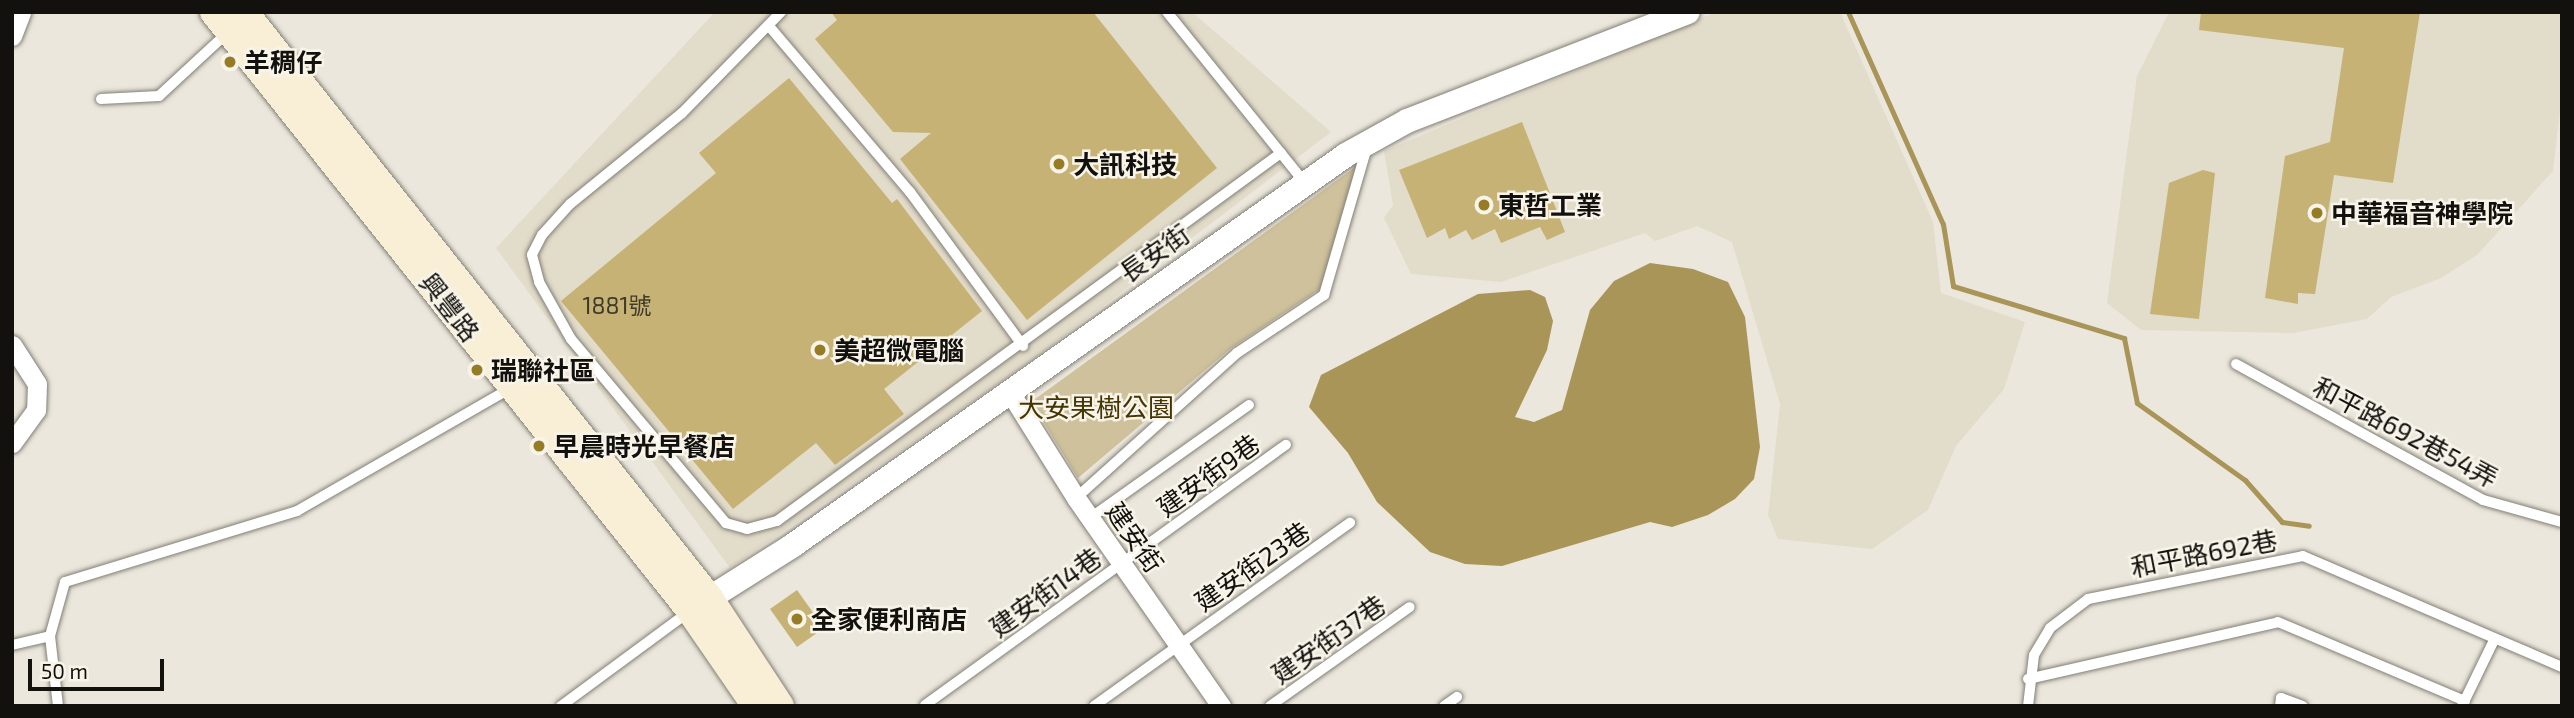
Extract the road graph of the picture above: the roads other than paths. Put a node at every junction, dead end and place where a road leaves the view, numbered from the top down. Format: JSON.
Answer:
{"nodes":[{"id":1,"x":21,"y":12,"type":"edge"},
{"id":2,"x":781,"y":12,"type":"edge"},
{"id":3,"x":1167,"y":12,"type":"edge"},
{"id":4,"x":1688,"y":12,"type":"edge"},
{"id":5,"x":233,"y":17,"type":"edge"},
{"id":6,"x":769,"y":26,"type":"junction"},
{"id":7,"x":12,"y":36,"type":"edge"},
{"id":8,"x":101,"y":99,"type":"dead end"},
{"id":9,"x":1368,"y":143,"type":"junction"},
{"id":10,"x":1280,"y":153,"type":"junction"},
{"id":11,"x":1305,"y":184,"type":"junction"},
{"id":12,"x":12,"y":345,"type":"edge"},
{"id":13,"x":1023,"y":346,"type":"junction"},
{"id":14,"x":2236,"y":364,"type":"dead end"},
{"id":15,"x":513,"y":387,"type":"junction"},
{"id":16,"x":1011,"y":394,"type":"junction"},
{"id":17,"x":1250,"y":405,"type":"dead end"},
{"id":18,"x":12,"y":443,"type":"edge"},
{"id":19,"x":1286,"y":445,"type":"dead end"},
{"id":20,"x":1076,"y":498,"type":"junction"},
{"id":21,"x":1090,"y":518,"type":"junction"},
{"id":22,"x":2562,"y":522,"type":"edge"},
{"id":23,"x":1350,"y":523,"type":"dead end"},
{"id":24,"x":1121,"y":563,"type":"junction"},
{"id":25,"x":700,"y":604,"type":"junction"},
{"id":26,"x":1410,"y":607,"type":"dead end"},
{"id":27,"x":50,"y":636,"type":"junction"},
{"id":28,"x":2494,"y":640,"type":"junction"},
{"id":29,"x":1178,"y":643,"type":"junction"},
{"id":30,"x":12,"y":646,"type":"edge"},
{"id":31,"x":2562,"y":667,"type":"edge"},
{"id":32,"x":2028,"y":680,"type":"junction"},
{"id":33,"x":1457,"y":697,"type":"dead end"},
{"id":34,"x":2463,"y":703,"type":"edge"},
{"id":35,"x":925,"y":705,"type":"edge"},
{"id":36,"x":58,"y":706,"type":"edge"},
{"id":37,"x":561,"y":706,"type":"edge"},
{"id":38,"x":755,"y":706,"type":"edge"},
{"id":39,"x":780,"y":706,"type":"edge"},
{"id":40,"x":1094,"y":706,"type":"edge"},
{"id":41,"x":1221,"y":706,"type":"edge"},
{"id":42,"x":1270,"y":706,"type":"edge"},
{"id":43,"x":1444,"y":706,"type":"edge"},
{"id":44,"x":2028,"y":706,"type":"edge"},
{"id":45,"x":2280,"y":706,"type":"edge"},
{"id":46,"x":2303,"y":706,"type":"edge"}],
"edges":[{"from":1,"to":7,"type":"street"},
{"from":2,"to":6,"type":"lane"},
{"from":3,"to":10,"type":"lane"},
{"from":4,"to":9,"type":"street","name":"長安街"},
{"from":5,"to":8,"type":"lane"},
{"from":5,"to":15,"type":"main road","name":"興豐路"},
{"from":5,"to":25,"type":"main road","name":"興豐路"},
{"from":6,"to":13,"type":"lane"},
{"from":6,"to":13,"type":"lane"},
{"from":9,"to":11,"type":"street","name":"長安街"},
{"from":9,"to":20,"type":"lane"},
{"from":10,"to":11,"type":"lane"},
{"from":10,"to":13,"type":"lane"},
{"from":11,"to":16,"type":"street","name":"長安街"},
{"from":12,"to":18,"type":"street"},
{"from":14,"to":22,"type":"lane","name":"和平路692巷54弄"},
{"from":15,"to":25,"type":"main road","name":"興豐路"},
{"from":15,"to":27,"type":"lane"},
{"from":16,"to":20,"type":"street","name":"建安街"},
{"from":16,"to":25,"type":"street","name":"長安街"},
{"from":17,"to":21,"type":"lane"},
{"from":19,"to":24,"type":"lane","name":"建安街9巷"},
{"from":20,"to":21,"type":"street","name":"建安街"},
{"from":21,"to":24,"type":"street","name":"建安街"},
{"from":23,"to":29,"type":"lane","name":"建安街23巷"},
{"from":24,"to":29,"type":"street","name":"建安街"},
{"from":24,"to":35,"type":"lane","name":"建安街14巷"},
{"from":25,"to":37,"type":"lane"},
{"from":25,"to":38,"type":"main road","name":"興豐路"},
{"from":25,"to":39,"type":"main road","name":"興豐路"},
{"from":26,"to":42,"type":"lane","name":"建安街37巷"},
{"from":27,"to":30,"type":"lane"},
{"from":27,"to":36,"type":"lane"},
{"from":28,"to":31,"type":"lane","name":"和平路692巷"},
{"from":28,"to":32,"type":"lane","name":"和平路692巷"},
{"from":28,"to":34,"type":"lane"},
{"from":29,"to":40,"type":"lane","name":"建安街23巷"},
{"from":29,"to":41,"type":"street","name":"建安街"},
{"from":32,"to":34,"type":"lane"},
{"from":32,"to":44,"type":"lane","name":"和平路692巷"},
{"from":33,"to":43,"type":"lane"},
{"from":45,"to":46,"type":"lane"}]}
